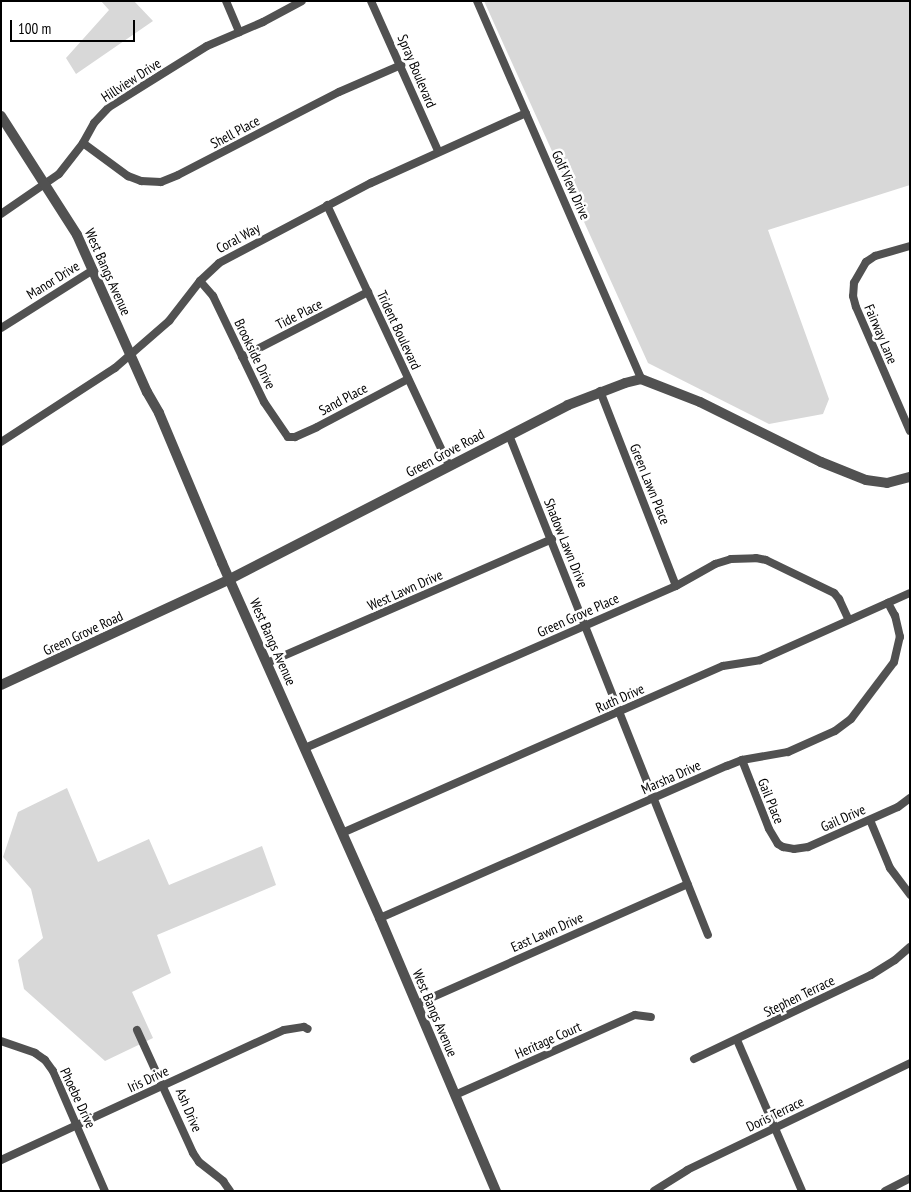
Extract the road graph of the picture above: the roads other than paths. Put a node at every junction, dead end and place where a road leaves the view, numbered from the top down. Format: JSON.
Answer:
{"nodes":[{"id":1,"x":226,"y":1,"type":"edge"},
{"id":2,"x":302,"y":1,"type":"edge"},
{"id":3,"x":371,"y":1,"type":"edge"},
{"id":4,"x":476,"y":1,"type":"edge"},
{"id":5,"x":239,"y":32,"type":"junction"},
{"id":6,"x":401,"y":66,"type":"junction"},
{"id":7,"x":526,"y":113,"type":"junction"},
{"id":8,"x":1,"y":116,"type":"edge"},
{"id":9,"x":83,"y":143,"type":"junction"},
{"id":10,"x":438,"y":151,"type":"junction"},
{"id":11,"x":46,"y":184,"type":"junction"},
{"id":12,"x":328,"y":205,"type":"junction"},
{"id":13,"x":1,"y":214,"type":"edge"},
{"id":14,"x":910,"y":246,"type":"edge"},
{"id":15,"x":93,"y":270,"type":"junction"},
{"id":16,"x":200,"y":281,"type":"junction"},
{"id":17,"x":368,"y":292,"type":"junction"},
{"id":18,"x":1,"y":328,"type":"edge"},
{"id":19,"x":131,"y":355,"type":"junction"},
{"id":20,"x":242,"y":357,"type":"junction"},
{"id":21,"x":408,"y":379,"type":"junction"},
{"id":22,"x":641,"y":379,"type":"junction"},
{"id":23,"x":600,"y":391,"type":"junction"},
{"id":24,"x":910,"y":431,"type":"edge"},
{"id":25,"x":509,"y":435,"type":"junction"},
{"id":26,"x":288,"y":437,"type":"joint"},
{"id":27,"x":1,"y":442,"type":"edge"},
{"id":28,"x":449,"y":465,"type":"junction"},
{"id":29,"x":910,"y":477,"type":"edge"},
{"id":30,"x":552,"y":539,"type":"junction"},
{"id":31,"x":230,"y":579,"type":"junction"},
{"id":32,"x":676,"y":586,"type":"junction"},
{"id":33,"x":910,"y":593,"type":"edge"},
{"id":34,"x":888,"y":603,"type":"junction"},
{"id":35,"x":849,"y":620,"type":"junction"},
{"id":36,"x":585,"y":626,"type":"junction"},
{"id":37,"x":268,"y":663,"type":"junction"},
{"id":38,"x":1,"y":686,"type":"edge"},
{"id":39,"x":620,"y":712,"type":"junction"},
{"id":40,"x":304,"y":748,"type":"junction"},
{"id":41,"x":742,"y":760,"type":"junction"},
{"id":42,"x":654,"y":798,"type":"junction"},
{"id":43,"x":910,"y":798,"type":"edge"},
{"id":44,"x":870,"y":820,"type":"junction"},
{"id":45,"x":342,"y":834,"type":"junction"},
{"id":46,"x":783,"y":847,"type":"joint"},
{"id":47,"x":688,"y":884,"type":"junction"},
{"id":48,"x":910,"y":896,"type":"edge"},
{"id":49,"x":380,"y":918,"type":"junction"},
{"id":50,"x":708,"y":935,"type":"dead end"},
{"id":51,"x":910,"y":947,"type":"edge"},
{"id":52,"x":416,"y":1004,"type":"junction"},
{"id":53,"x":652,"y":1017,"type":"dead end"},
{"id":54,"x":308,"y":1029,"type":"dead end"},
{"id":55,"x":137,"y":1030,"type":"dead end"},
{"id":56,"x":737,"y":1040,"type":"junction"},
{"id":57,"x":1,"y":1041,"type":"edge"},
{"id":58,"x":694,"y":1059,"type":"dead end"},
{"id":59,"x":910,"y":1063,"type":"edge"},
{"id":60,"x":164,"y":1085,"type":"junction"},
{"id":61,"x":455,"y":1095,"type":"junction"},
{"id":62,"x":77,"y":1126,"type":"junction"},
{"id":63,"x":774,"y":1128,"type":"junction"},
{"id":64,"x":1,"y":1160,"type":"edge"},
{"id":65,"x":910,"y":1178,"type":"edge"},
{"id":66,"x":902,"y":1182,"type":"junction"},
{"id":67,"x":105,"y":1191,"type":"edge"},
{"id":68,"x":230,"y":1191,"type":"edge"},
{"id":69,"x":496,"y":1191,"type":"edge"},
{"id":70,"x":654,"y":1191,"type":"edge"},
{"id":71,"x":802,"y":1191,"type":"edge"},
{"id":72,"x":885,"y":1191,"type":"edge"},
{"id":73,"x":906,"y":1191,"type":"edge"}],
"edges":[{"from":1,"to":5,"type":"street"},
{"from":2,"to":5,"type":"street","name":"Hillview Drive"},
{"from":3,"to":6,"type":"street","name":"Spray Boulevard"},
{"from":4,"to":7,"type":"street","name":"Golf View Drive"},
{"from":5,"to":9,"type":"street","name":"Hillview Drive"},
{"from":6,"to":9,"type":"street","name":"Shell Place"},
{"from":6,"to":10,"type":"street","name":"Spray Boulevard"},
{"from":7,"to":10,"type":"street","name":"Coral Way"},
{"from":7,"to":22,"type":"street","name":"Golf View Drive"},
{"from":8,"to":11,"type":"street","name":"West Bangs Avenue"},
{"from":9,"to":11,"type":"street","name":"Hillview Drive"},
{"from":10,"to":12,"type":"street","name":"Coral Way"},
{"from":11,"to":13,"type":"street","name":"Hillview Drive"},
{"from":11,"to":15,"type":"street","name":"West Bangs Avenue"},
{"from":12,"to":16,"type":"street","name":"Coral Way"},
{"from":12,"to":17,"type":"street","name":"Trident Boulevard"},
{"from":14,"to":24,"type":"street","name":"Fairway Lane"},
{"from":15,"to":18,"type":"street","name":"Manor Drive"},
{"from":15,"to":19,"type":"street","name":"West Bangs Avenue"},
{"from":16,"to":19,"type":"street","name":"Coral Way"},
{"from":16,"to":20,"type":"street","name":"Brookside Drive"},
{"from":17,"to":20,"type":"street","name":"Tide Place"},
{"from":17,"to":21,"type":"street","name":"Trident Boulevard"},
{"from":19,"to":27,"type":"street","name":"Coral Way"},
{"from":19,"to":31,"type":"street","name":"West Bangs Avenue"},
{"from":20,"to":26,"type":"street","name":"Brookside Drive"},
{"from":21,"to":26,"type":"street","name":"Sand Place"},
{"from":21,"to":28,"type":"street","name":"Trident Boulevard"},
{"from":22,"to":23,"type":"street","name":"Green Grove Road"},
{"from":22,"to":29,"type":"street"},
{"from":23,"to":25,"type":"street","name":"Green Grove Road"},
{"from":23,"to":32,"type":"street","name":"Green Lawn Place"},
{"from":25,"to":28,"type":"street","name":"Green Grove Road"},
{"from":25,"to":30,"type":"street","name":"Shadow Lawn Drive"},
{"from":28,"to":31,"type":"street","name":"Green Grove Road"},
{"from":30,"to":36,"type":"street","name":"Shadow Lawn Drive"},
{"from":30,"to":37,"type":"street","name":"West Lawn Drive"},
{"from":31,"to":37,"type":"street","name":"West Bangs Avenue"},
{"from":31,"to":38,"type":"street","name":"Green Grove Road"},
{"from":32,"to":35,"type":"street","name":"Green Grove Place"},
{"from":32,"to":36,"type":"street","name":"Green Grove Place"},
{"from":33,"to":34,"type":"street","name":"Ruth Drive"},
{"from":34,"to":35,"type":"street","name":"Ruth Drive"},
{"from":34,"to":41,"type":"street","name":"Marsha Drive"},
{"from":35,"to":39,"type":"street","name":"Ruth Drive"},
{"from":36,"to":39,"type":"street","name":"Shadow Lawn Drive"},
{"from":36,"to":40,"type":"street","name":"Green Grove Place"},
{"from":37,"to":40,"type":"street","name":"West Bangs Avenue"},
{"from":39,"to":42,"type":"street","name":"Shadow Lawn Drive"},
{"from":39,"to":45,"type":"street","name":"Ruth Drive"},
{"from":40,"to":45,"type":"street","name":"West Bangs Avenue"},
{"from":41,"to":42,"type":"street","name":"Marsha Drive"},
{"from":41,"to":46,"type":"street","name":"Gail Place"},
{"from":42,"to":47,"type":"street","name":"Shadow Lawn Drive"},
{"from":42,"to":49,"type":"street","name":"Marsha Drive"},
{"from":43,"to":44,"type":"street","name":"Gail Drive"},
{"from":44,"to":46,"type":"street","name":"Gail Drive"},
{"from":44,"to":48,"type":"street"},
{"from":45,"to":49,"type":"street","name":"West Bangs Avenue"},
{"from":47,"to":50,"type":"street","name":"Shadow Lawn Drive"},
{"from":47,"to":52,"type":"street","name":"East Lawn Drive"},
{"from":49,"to":52,"type":"street","name":"West Bangs Avenue"},
{"from":51,"to":56,"type":"street","name":"Stephen Terrace"},
{"from":52,"to":61,"type":"street","name":"West Bangs Avenue"},
{"from":53,"to":61,"type":"street","name":"Heritage Court"},
{"from":54,"to":60,"type":"street","name":"Iris Drive"},
{"from":55,"to":60,"type":"street","name":"Ash Drive"},
{"from":56,"to":58,"type":"street","name":"Stephen Terrace"},
{"from":56,"to":63,"type":"street"},
{"from":57,"to":62,"type":"street","name":"Phoebe Drive"},
{"from":59,"to":63,"type":"street","name":"Doris Terrace"},
{"from":60,"to":62,"type":"street","name":"Iris Drive"},
{"from":60,"to":68,"type":"street","name":"Ash Drive"},
{"from":61,"to":69,"type":"street","name":"West Bangs Avenue"},
{"from":62,"to":64,"type":"street","name":"Iris Drive"},
{"from":62,"to":67,"type":"street","name":"Phoebe Drive"},
{"from":63,"to":70,"type":"street","name":"Doris Terrace"},
{"from":63,"to":71,"type":"street"},
{"from":65,"to":66,"type":"street"},
{"from":66,"to":72,"type":"street"},
{"from":66,"to":73,"type":"street"}]}
